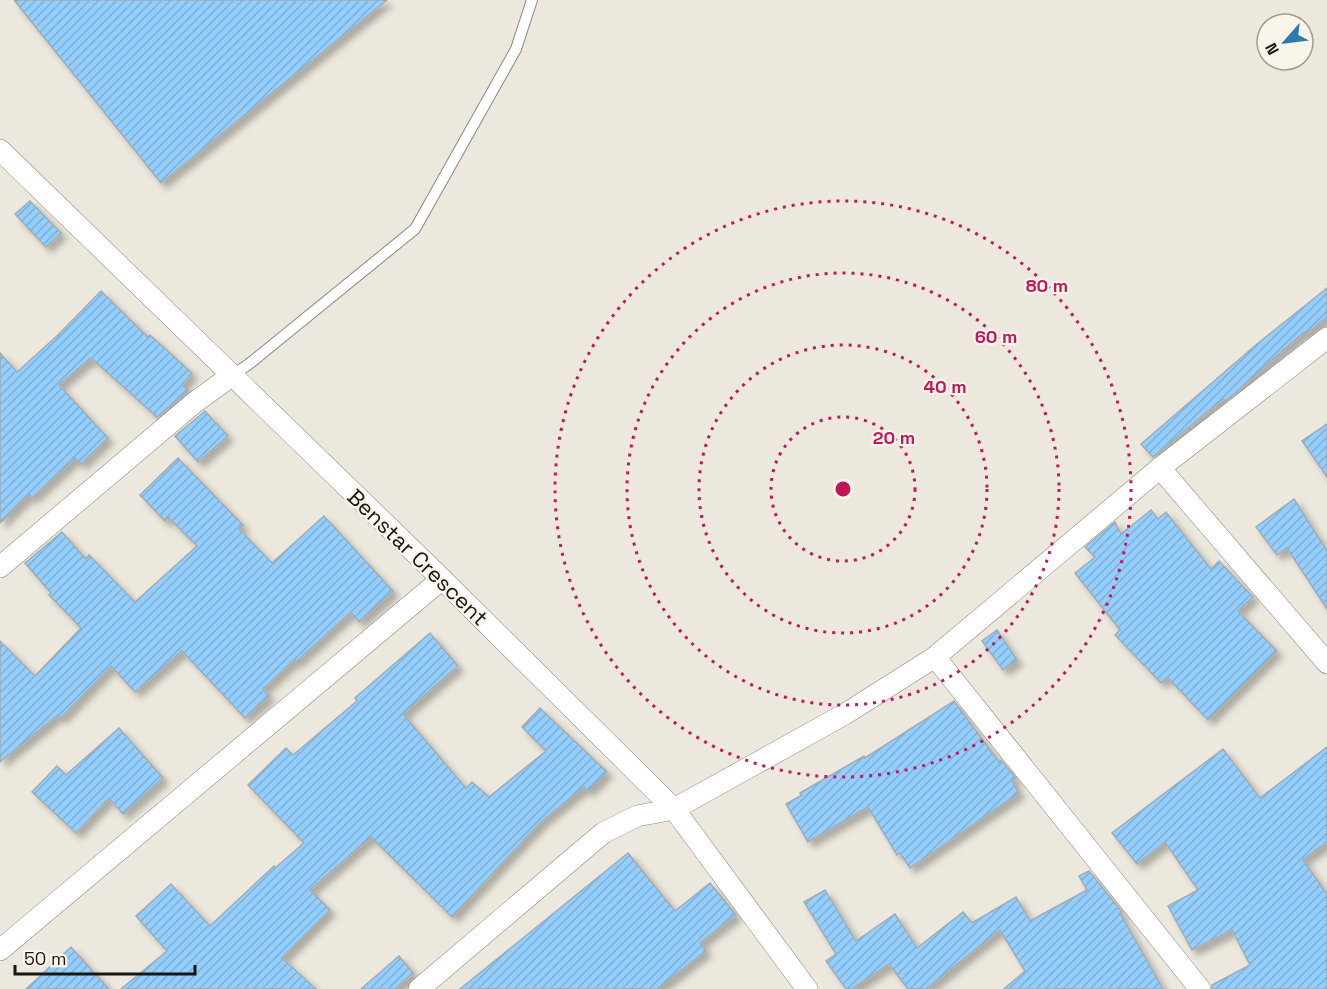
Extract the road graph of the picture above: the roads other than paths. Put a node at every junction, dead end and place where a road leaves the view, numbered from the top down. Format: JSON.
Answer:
{"nodes":[{"id":1,"x":532,"y":0,"type":"edge"},
{"id":2,"x":4,"y":162,"type":"edge"},
{"id":3,"x":1327,"y":338,"type":"edge"},
{"id":4,"x":231,"y":376,"type":"junction"},
{"id":5,"x":1160,"y":468,"type":"junction"},
{"id":6,"x":0,"y":567,"type":"edge"},
{"id":7,"x":442,"y":579,"type":"junction"},
{"id":8,"x":935,"y":657,"type":"junction"},
{"id":9,"x":1327,"y":663,"type":"edge"},
{"id":10,"x":674,"y":809,"type":"junction"},
{"id":11,"x":0,"y":950,"type":"edge"},
{"id":12,"x":419,"y":989,"type":"edge"},
{"id":13,"x":807,"y":989,"type":"edge"},
{"id":14,"x":1200,"y":989,"type":"edge"}],
"edges":[{"from":1,"to":4,"type":"lane"},
{"from":2,"to":4,"type":"street","name":"Benstar Crescent"},
{"from":3,"to":5,"type":"street"},
{"from":4,"to":6,"type":"street"},
{"from":4,"to":7,"type":"street","name":"Benstar Crescent"},
{"from":5,"to":8,"type":"street"},
{"from":5,"to":9,"type":"street"},
{"from":7,"to":10,"type":"street","name":"Benstar Crescent"},
{"from":7,"to":11,"type":"street"},
{"from":8,"to":10,"type":"street"},
{"from":8,"to":14,"type":"street"},
{"from":10,"to":12,"type":"street"},
{"from":10,"to":13,"type":"street","name":"Benstar Crescent"}]}
